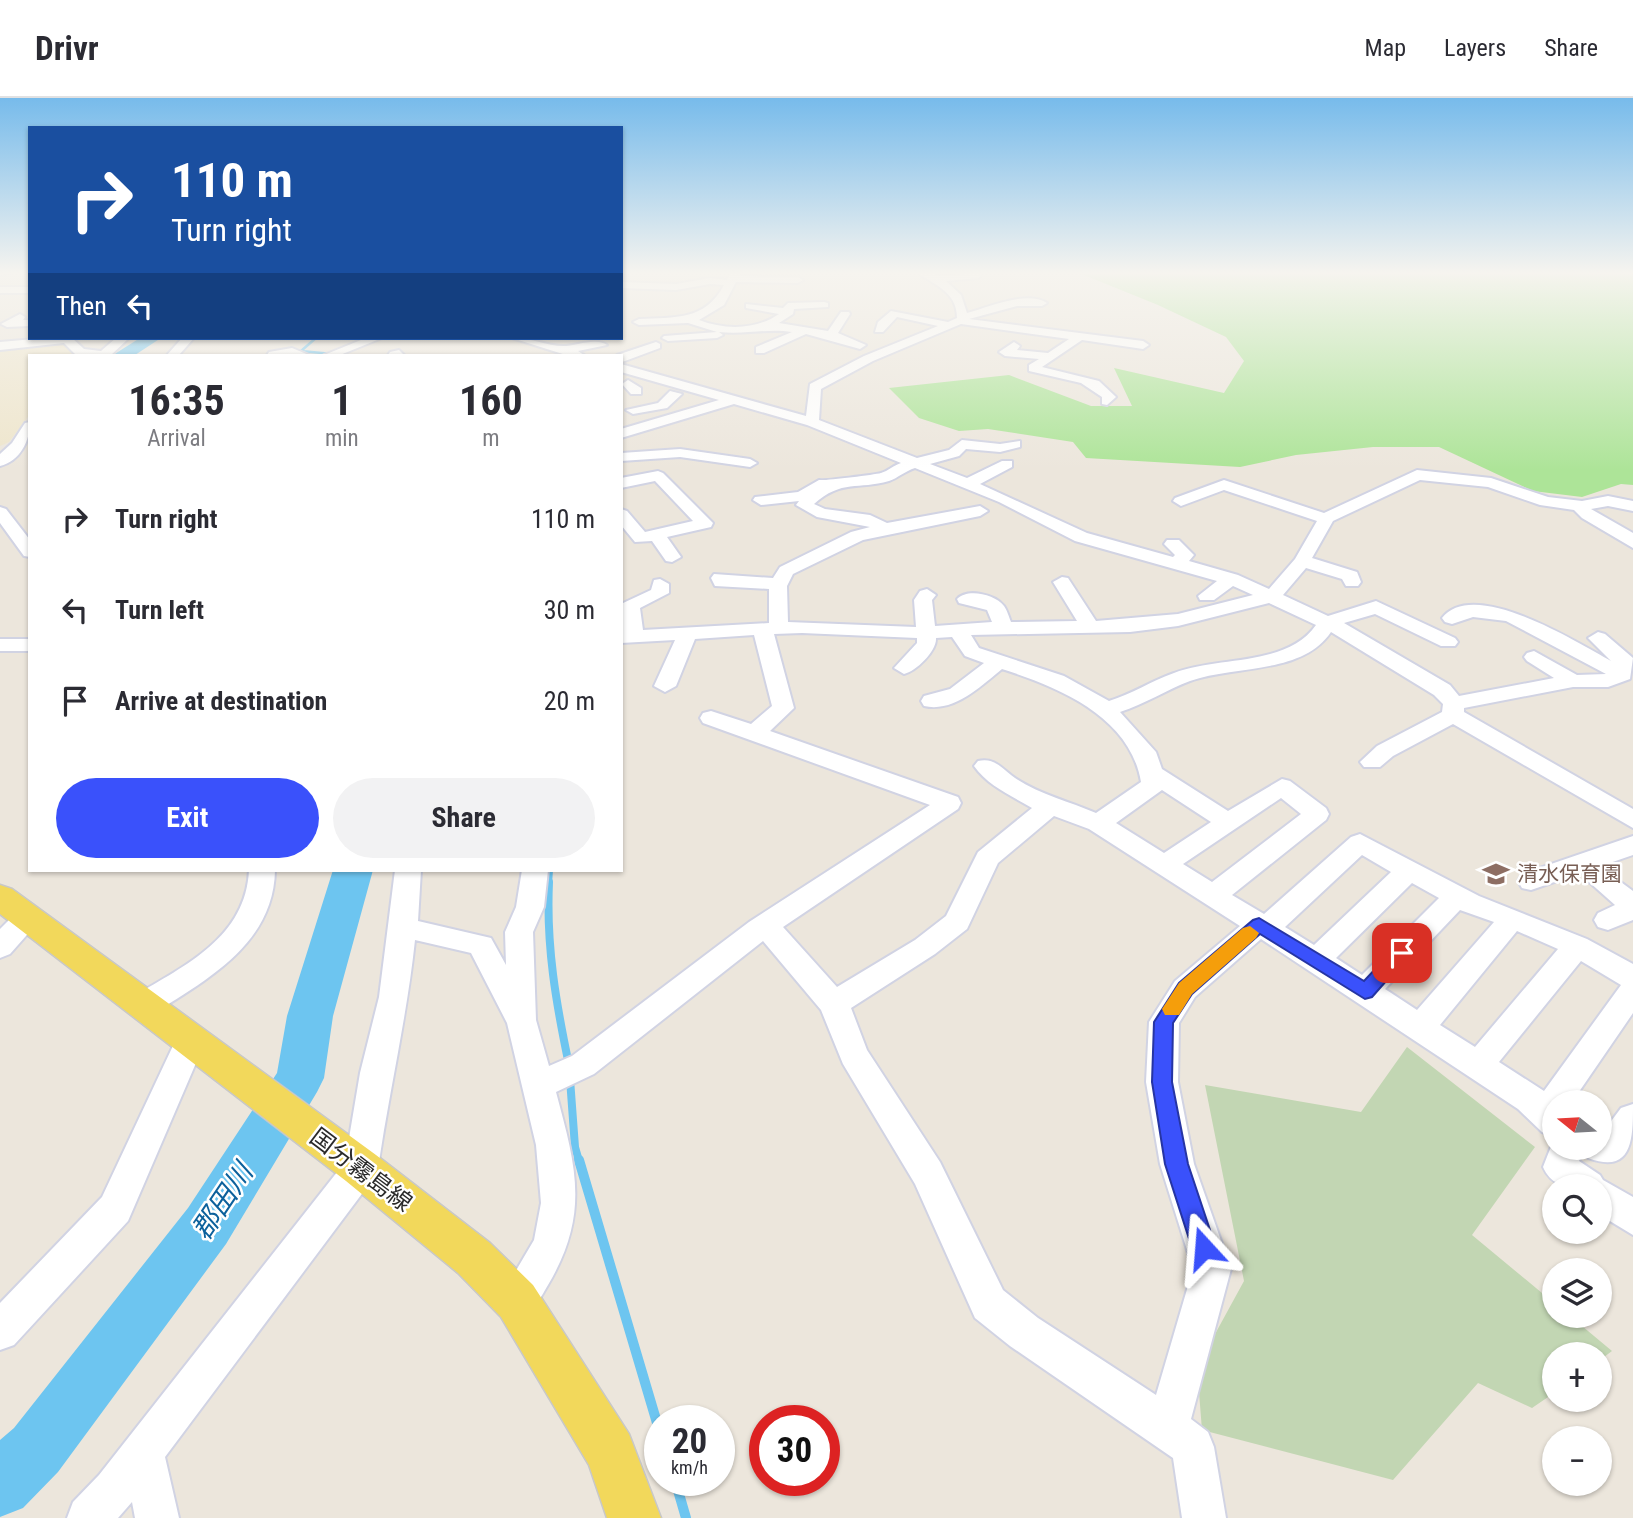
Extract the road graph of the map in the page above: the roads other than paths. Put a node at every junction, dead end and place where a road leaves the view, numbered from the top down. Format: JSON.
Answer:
{"nodes":[{"id":1,"x":677,"y":337,"type":"edge"},
{"id":2,"x":725,"y":337,"type":"edge"},
{"id":3,"x":785,"y":337,"type":"edge"},
{"id":4,"x":838,"y":337,"type":"edge"},
{"id":5,"x":897,"y":337,"type":"edge"},
{"id":6,"x":916,"y":337,"type":"edge"},
{"id":7,"x":1080,"y":337,"type":"edge"},
{"id":8,"x":1082,"y":337,"type":"edge"},
{"id":9,"x":668,"y":338,"type":"dead end"},
{"id":10,"x":57,"y":340,"type":"edge"},
{"id":11,"x":68,"y":340,"type":"edge"},
{"id":12,"x":121,"y":340,"type":"edge"},
{"id":13,"x":188,"y":340,"type":"edge"},
{"id":14,"x":370,"y":340,"type":"edge"},
{"id":15,"x":525,"y":340,"type":"edge"},
{"id":16,"x":720,"y":341,"type":"dead end"},
{"id":17,"x":601,"y":345,"type":"dead end"},
{"id":18,"x":860,"y":345,"type":"junction"},
{"id":19,"x":1143,"y":345,"type":"dead end"},
{"id":20,"x":0,"y":346,"type":"edge"},
{"id":21,"x":656,"y":346,"type":"dead end"},
{"id":22,"x":299,"y":350,"type":"edge"},
{"id":23,"x":560,"y":350,"type":"junction"},
{"id":24,"x":760,"y":350,"type":"dead end"},
{"id":25,"x":1005,"y":352,"type":"dead end"},
{"id":26,"x":96,"y":354,"type":"edge"},
{"id":27,"x":105,"y":354,"type":"edge"},
{"id":28,"x":174,"y":354,"type":"edge"},
{"id":29,"x":278,"y":354,"type":"edge"},
{"id":30,"x":332,"y":354,"type":"edge"},
{"id":31,"x":574,"y":354,"type":"edge"},
{"id":32,"x":1047,"y":356,"type":"junction"},
{"id":33,"x":623,"y":357,"type":"edge"},
{"id":34,"x":841,"y":357,"type":"dead end"},
{"id":35,"x":818,"y":367,"type":"dead end"},
{"id":36,"x":623,"y":369,"type":"edge"},
{"id":37,"x":648,"y":375,"type":"junction"},
{"id":38,"x":628,"y":388,"type":"edge"},
{"id":39,"x":658,"y":388,"type":"dead end"},
{"id":40,"x":691,"y":388,"type":"junction"},
{"id":41,"x":753,"y":389,"type":"dead end"},
{"id":42,"x":675,"y":394,"type":"junction"},
{"id":43,"x":815,"y":394,"type":"junction"},
{"id":44,"x":737,"y":400,"type":"junction"},
{"id":45,"x":1107,"y":401,"type":"dead end"},
{"id":46,"x":632,"y":411,"type":"dead end"},
{"id":47,"x":812,"y":422,"type":"junction"},
{"id":48,"x":28,"y":429,"type":"edge"},
{"id":49,"x":623,"y":433,"type":"edge"},
{"id":50,"x":1015,"y":443,"type":"dead end"},
{"id":51,"x":18,"y":446,"type":"junction"},
{"id":52,"x":0,"y":448,"type":"edge"},
{"id":53,"x":623,"y":457,"type":"edge"},
{"id":54,"x":0,"y":462,"type":"edge"},
{"id":55,"x":750,"y":463,"type":"dead end"},
{"id":56,"x":911,"y":464,"type":"junction"},
{"id":57,"x":1007,"y":464,"type":"dead end"},
{"id":58,"x":844,"y":481,"type":"junction"},
{"id":59,"x":623,"y":483,"type":"edge"},
{"id":60,"x":967,"y":484,"type":"junction"},
{"id":61,"x":761,"y":500,"type":"dead end"},
{"id":62,"x":1181,"y":501,"type":"dead end"},
{"id":63,"x":1633,"y":506,"type":"edge"},
{"id":64,"x":1582,"y":508,"type":"junction"},
{"id":65,"x":980,"y":511,"type":"dead end"},
{"id":66,"x":0,"y":512,"type":"edge"},
{"id":67,"x":623,"y":515,"type":"edge"},
{"id":68,"x":1326,"y":519,"type":"junction"},
{"id":69,"x":1633,"y":523,"type":"edge"},
{"id":70,"x":884,"y":528,"type":"junction"},
{"id":71,"x":656,"y":534,"type":"junction"},
{"id":72,"x":1173,"y":544,"type":"dead end"},
{"id":73,"x":1633,"y":544,"type":"edge"},
{"id":74,"x":28,"y":549,"type":"edge"},
{"id":75,"x":672,"y":557,"type":"dead end"},
{"id":76,"x":1302,"y":561,"type":"junction"},
{"id":77,"x":1176,"y":565,"type":"junction"},
{"id":78,"x":720,"y":578,"type":"dead end"},
{"id":79,"x":1232,"y":579,"type":"junction"},
{"id":80,"x":1062,"y":582,"type":"dead end"},
{"id":81,"x":1352,"y":582,"type":"dead end"},
{"id":82,"x":660,"y":584,"type":"dead end"},
{"id":83,"x":779,"y":584,"type":"junction"},
{"id":84,"x":926,"y":595,"type":"dead end"},
{"id":85,"x":1207,"y":596,"type":"dead end"},
{"id":86,"x":1273,"y":596,"type":"junction"},
{"id":87,"x":966,"y":599,"type":"dead end"},
{"id":88,"x":625,"y":603,"type":"edge"},
{"id":89,"x":1452,"y":618,"type":"dead end"},
{"id":90,"x":1328,"y":622,"type":"junction"},
{"id":91,"x":772,"y":628,"type":"junction"},
{"id":92,"x":1091,"y":628,"type":"junction"},
{"id":93,"x":1004,"y":629,"type":"junction"},
{"id":94,"x":959,"y":632,"type":"junction"},
{"id":95,"x":926,"y":633,"type":"junction"},
{"id":96,"x":687,"y":635,"type":"junction"},
{"id":97,"x":628,"y":637,"type":"edge"},
{"id":98,"x":1598,"y":638,"type":"dead end"},
{"id":99,"x":1448,"y":642,"type":"dead end"},
{"id":100,"x":0,"y":645,"type":"edge"},
{"id":101,"x":28,"y":645,"type":"edge"},
{"id":102,"x":1534,"y":657,"type":"dead end"},
{"id":103,"x":997,"y":662,"type":"junction"},
{"id":104,"x":904,"y":668,"type":"dead end"},
{"id":105,"x":1629,"y":668,"type":"edge"},
{"id":106,"x":1573,"y":681,"type":"junction"},
{"id":107,"x":665,"y":686,"type":"dead end"},
{"id":108,"x":932,"y":701,"type":"dead end"},
{"id":109,"x":1106,"y":709,"type":"junction"},
{"id":110,"x":1453,"y":709,"type":"junction"},
{"id":111,"x":711,"y":718,"type":"dead end"},
{"id":112,"x":755,"y":733,"type":"junction"},
{"id":113,"x":1372,"y":762,"type":"dead end"},
{"id":114,"x":986,"y":766,"type":"dead end"},
{"id":115,"x":1154,"y":774,"type":"junction"},
{"id":116,"x":1050,"y":807,"type":"junction"},
{"id":117,"x":1089,"y":811,"type":"junction"},
{"id":118,"x":1633,"y":820,"type":"edge"},
{"id":119,"x":1228,"y":822,"type":"junction"},
{"id":120,"x":1626,"y":855,"type":"edge"},
{"id":121,"x":1164,"y":865,"type":"junction"},
{"id":122,"x":1409,"y":870,"type":"junction"},
{"id":123,"x":262,"y":872,"type":"edge"},
{"id":124,"x":408,"y":872,"type":"edge"},
{"id":125,"x":535,"y":872,"type":"edge"},
{"id":126,"x":1531,"y":881,"type":"dead end"},
{"id":127,"x":1601,"y":881,"type":"dead end"},
{"id":128,"x":1213,"y":896,"type":"junction"},
{"id":129,"x":1457,"y":896,"type":"junction"},
{"id":130,"x":0,"y":897,"type":"edge"},
{"id":131,"x":1633,"y":906,"type":"edge"},
{"id":132,"x":1513,"y":918,"type":"junction"},
{"id":133,"x":27,"y":919,"type":"junction"},
{"id":134,"x":1608,"y":920,"type":"dead end"},
{"id":135,"x":765,"y":925,"type":"junction"},
{"id":136,"x":401,"y":927,"type":"junction"},
{"id":137,"x":1263,"y":927,"type":"junction"},
{"id":138,"x":1577,"y":946,"type":"junction"},
{"id":139,"x":0,"y":947,"type":"edge"},
{"id":140,"x":1316,"y":960,"type":"junction"},
{"id":141,"x":1633,"y":978,"type":"edge"},
{"id":142,"x":1633,"y":990,"type":"edge"},
{"id":143,"x":1365,"y":992,"type":"junction"},
{"id":144,"x":145,"y":1004,"type":"junction"},
{"id":145,"x":834,"y":1004,"type":"junction"},
{"id":146,"x":522,"y":1023,"type":"junction"},
{"id":147,"x":1420,"y":1027,"type":"junction"},
{"id":148,"x":190,"y":1042,"type":"junction"},
{"id":149,"x":1478,"y":1065,"type":"junction"},
{"id":150,"x":561,"y":1075,"type":"junction"},
{"id":151,"x":1566,"y":1090,"type":"edge"},
{"id":152,"x":1542,"y":1104,"type":"edge"},
{"id":153,"x":1633,"y":1118,"type":"edge"},
{"id":154,"x":1612,"y":1147,"type":"edge"},
{"id":155,"x":1563,"y":1160,"type":"edge"},
{"id":156,"x":360,"y":1168,"type":"junction"},
{"id":157,"x":1570,"y":1174,"type":"edge"},
{"id":158,"x":1612,"y":1203,"type":"edge"},
{"id":159,"x":1633,"y":1218,"type":"edge"},
{"id":160,"x":517,"y":1301,"type":"junction"},
{"id":161,"x":0,"y":1331,"type":"edge"},
{"id":162,"x":1168,"y":1427,"type":"junction"},
{"id":163,"x":144,"y":1451,"type":"junction"},
{"id":164,"x":89,"y":1518,"type":"edge"},
{"id":165,"x":157,"y":1518,"type":"edge"},
{"id":166,"x":634,"y":1518,"type":"edge"},
{"id":167,"x":1204,"y":1518,"type":"edge"}],
"edges":[{"from":1,"to":9,"type":"street"},
{"from":2,"to":16,"type":"street"},
{"from":3,"to":24,"type":"street"},
{"from":4,"to":18,"type":"street"},
{"from":5,"to":18,"type":"street"},
{"from":6,"to":43,"type":"street"},
{"from":7,"to":32,"type":"street"},
{"from":8,"to":19,"type":"street"},
{"from":10,"to":20,"type":"street"},
{"from":11,"to":26,"type":"street"},
{"from":12,"to":27,"type":"street"},
{"from":13,"to":28,"type":"street"},
{"from":14,"to":30,"type":"street"},
{"from":15,"to":23,"type":"street"},
{"from":17,"to":23,"type":"street"},
{"from":18,"to":34,"type":"street"},
{"from":21,"to":33,"type":"street"},
{"from":22,"to":29,"type":"street"},
{"from":23,"to":31,"type":"street"},
{"from":25,"to":32,"type":"street"},
{"from":32,"to":45,"type":"street"},
{"from":35,"to":43,"type":"street"},
{"from":36,"to":37,"type":"street"},
{"from":37,"to":38,"type":"street"},
{"from":37,"to":40,"type":"street"},
{"from":39,"to":42,"type":"street"},
{"from":40,"to":42,"type":"street"},
{"from":40,"to":44,"type":"street"},
{"from":41,"to":44,"type":"street"},
{"from":42,"to":46,"type":"street"},
{"from":43,"to":44,"type":"street"},
{"from":43,"to":47,"type":"street"},
{"from":44,"to":47,"type":"street"},
{"from":44,"to":49,"type":"street"},
{"from":47,"to":56,"type":"street"},
{"from":48,"to":51,"type":"street"},
{"from":50,"to":56,"type":"street"},
{"from":51,"to":52,"type":"street"},
{"from":51,"to":54,"type":"street"},
{"from":53,"to":55,"type":"street"},
{"from":56,"to":58,"type":"street"},
{"from":56,"to":60,"type":"street"},
{"from":57,"to":60,"type":"street"},
{"from":58,"to":61,"type":"street"},
{"from":58,"to":70,"type":"street"},
{"from":59,"to":71,"type":"street"},
{"from":60,"to":77,"type":"street"},
{"from":62,"to":68,"type":"street"},
{"from":63,"to":64,"type":"street"},
{"from":64,"to":68,"type":"street"},
{"from":64,"to":69,"type":"street"},
{"from":64,"to":73,"type":"street"},
{"from":65,"to":70,"type":"street"},
{"from":66,"to":74,"type":"street"},
{"from":67,"to":71,"type":"street"},
{"from":68,"to":76,"type":"street"},
{"from":70,"to":83,"type":"street"},
{"from":71,"to":75,"type":"street"},
{"from":72,"to":77,"type":"street"},
{"from":76,"to":81,"type":"street"},
{"from":76,"to":86,"type":"street"},
{"from":77,"to":79,"type":"street"},
{"from":78,"to":83,"type":"street"},
{"from":79,"to":85,"type":"street"},
{"from":79,"to":86,"type":"street"},
{"from":80,"to":92,"type":"street"},
{"from":82,"to":88,"type":"street"},
{"from":83,"to":91,"type":"street"},
{"from":84,"to":95,"type":"street"},
{"from":86,"to":90,"type":"street"},
{"from":86,"to":92,"type":"street"},
{"from":87,"to":93,"type":"street"},
{"from":88,"to":97,"type":"street"},
{"from":89,"to":105,"type":"street"},
{"from":90,"to":99,"type":"street"},
{"from":90,"to":109,"type":"street"},
{"from":90,"to":110,"type":"street"},
{"from":91,"to":95,"type":"street"},
{"from":91,"to":96,"type":"street"},
{"from":91,"to":112,"type":"street"},
{"from":92,"to":93,"type":"street"},
{"from":93,"to":94,"type":"street"},
{"from":94,"to":95,"type":"street"},
{"from":94,"to":103,"type":"street"},
{"from":95,"to":104,"type":"street"},
{"from":96,"to":97,"type":"street"},
{"from":96,"to":107,"type":"street"},
{"from":98,"to":105,"type":"street"},
{"from":100,"to":101,"type":"street"},
{"from":102,"to":106,"type":"street"},
{"from":103,"to":108,"type":"street"},
{"from":103,"to":109,"type":"street"},
{"from":105,"to":106,"type":"street"},
{"from":106,"to":110,"type":"street"},
{"from":109,"to":115,"type":"street"},
{"from":110,"to":113,"type":"street"},
{"from":110,"to":118,"type":"street"},
{"from":111,"to":112,"type":"street"},
{"from":112,"to":135,"type":"street"},
{"from":114,"to":116,"type":"street"},
{"from":115,"to":117,"type":"street"},
{"from":115,"to":119,"type":"street"},
{"from":116,"to":117,"type":"street"},
{"from":116,"to":145,"type":"street"},
{"from":117,"to":121,"type":"street"},
{"from":119,"to":121,"type":"street"},
{"from":119,"to":128,"type":"street"},
{"from":120,"to":126,"type":"street"},
{"from":121,"to":128,"type":"street"},
{"from":122,"to":129,"type":"street"},
{"from":122,"to":137,"type":"street"},
{"from":122,"to":140,"type":"street"},
{"from":123,"to":144,"type":"street"},
{"from":124,"to":136,"type":"street"},
{"from":125,"to":146,"type":"street"},
{"from":127,"to":131,"type":"street"},
{"from":128,"to":137,"type":"street"},
{"from":129,"to":132,"type":"street"},
{"from":129,"to":143,"type":"street"},
{"from":130,"to":133,"type":"main road","name":"国分霧島線"},
{"from":131,"to":134,"type":"street"},
{"from":132,"to":138,"type":"street"},
{"from":132,"to":147,"type":"street"},
{"from":133,"to":139,"type":"street"},
{"from":133,"to":144,"type":"main road","name":"国分霧島線"},
{"from":135,"to":145,"type":"street"},
{"from":135,"to":150,"type":"street"},
{"from":136,"to":146,"type":"street"},
{"from":136,"to":156,"type":"street"},
{"from":137,"to":140,"type":"street"},
{"from":137,"to":162,"type":"street"},
{"from":138,"to":141,"type":"street"},
{"from":138,"to":149,"type":"street"},
{"from":140,"to":143,"type":"street"},
{"from":142,"to":151,"type":"street"},
{"from":143,"to":147,"type":"street"},
{"from":144,"to":148,"type":"main road","name":"国分霧島線"},
{"from":145,"to":162,"type":"street"},
{"from":146,"to":150,"type":"street"},
{"from":147,"to":149,"type":"street"},
{"from":148,"to":156,"type":"main road","name":"国分霧島線"},
{"from":148,"to":161,"type":"street"},
{"from":149,"to":152,"type":"street"},
{"from":150,"to":160,"type":"street"},
{"from":153,"to":154,"type":"street"},
{"from":155,"to":157,"type":"street"},
{"from":156,"to":160,"type":"main road","name":"国分霧島線"},
{"from":156,"to":163,"type":"street"},
{"from":158,"to":159,"type":"street"},
{"from":160,"to":166,"type":"main road","name":"国分霧島線"},
{"from":162,"to":167,"type":"street"},
{"from":163,"to":164,"type":"street"},
{"from":163,"to":165,"type":"street"}]}
